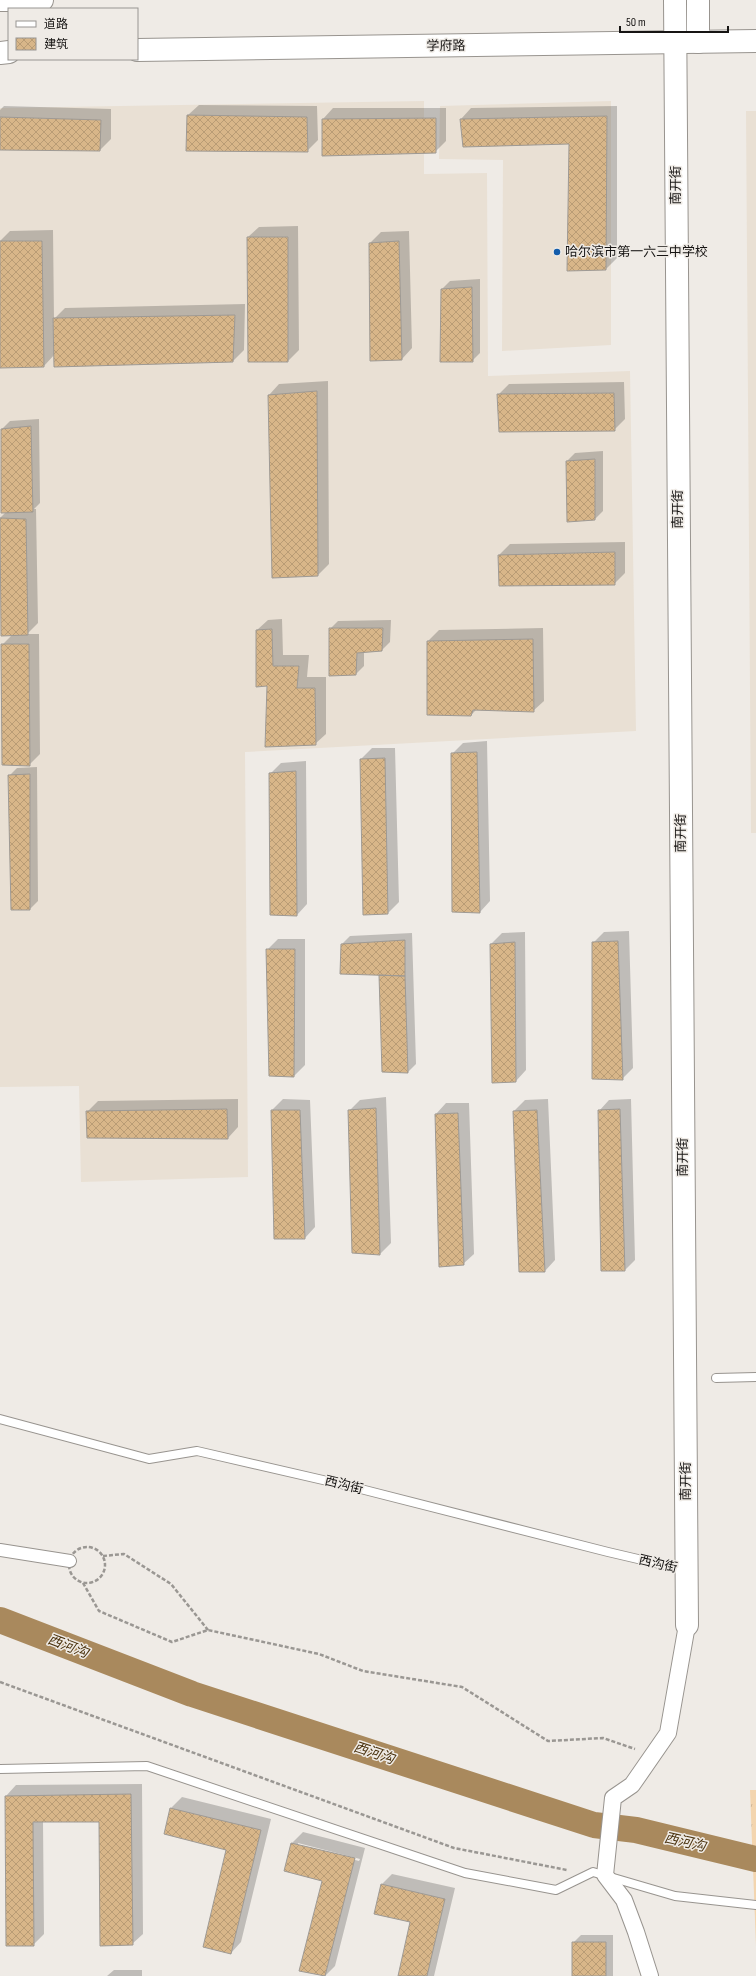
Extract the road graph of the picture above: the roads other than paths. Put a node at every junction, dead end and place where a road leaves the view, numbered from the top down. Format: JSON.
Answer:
{"nodes":[{"id":1,"x":0,"y":0,"type":"edge"},
{"id":2,"x":42,"y":0,"type":"edge"},
{"id":3,"x":675,"y":0,"type":"edge"},
{"id":4,"x":698,"y":0,"type":"edge"},
{"id":5,"x":756,"y":41,"type":"edge"},
{"id":6,"x":675,"y":42,"type":"junction"},
{"id":7,"x":698,"y":42,"type":"junction"},
{"id":8,"x":138,"y":50,"type":"edge"},
{"id":9,"x":756,"y":1377,"type":"edge"},
{"id":10,"x":716,"y":1378,"type":"dead end"},
{"id":11,"x":0,"y":1419,"type":"edge"},
{"id":12,"x":0,"y":1550,"type":"edge"},
{"id":13,"x":70,"y":1560,"type":"road end"},
{"id":14,"x":687,"y":1570,"type":"junction"},
{"id":15,"x":687,"y":1625,"type":"joint"},
{"id":16,"x":0,"y":1769,"type":"edge"},
{"id":17,"x":605,"y":1874,"type":"junction"},
{"id":18,"x":756,"y":1905,"type":"edge"},
{"id":19,"x":650,"y":1976,"type":"edge"}],
"edges":[{"from":1,"to":2,"type":"main road"},
{"from":3,"to":6,"type":"main road","name":"南开街"},
{"from":4,"to":7,"type":"main road"},
{"from":5,"to":7,"type":"main road","name":"学府路"},
{"from":6,"to":7,"type":"main road","name":"学府路"},
{"from":6,"to":8,"type":"main road","name":"学府路"},
{"from":6,"to":14,"type":"main road","name":"南开街"},
{"from":9,"to":10,"type":"lane"},
{"from":11,"to":14,"type":"lane","name":"西沟街"},
{"from":12,"to":13,"type":"street"},
{"from":14,"to":15,"type":"main road","name":"南开街"},
{"from":15,"to":17,"type":"street"},
{"from":16,"to":17,"type":"lane"},
{"from":17,"to":18,"type":"lane"},
{"from":17,"to":19,"type":"street"}]}
